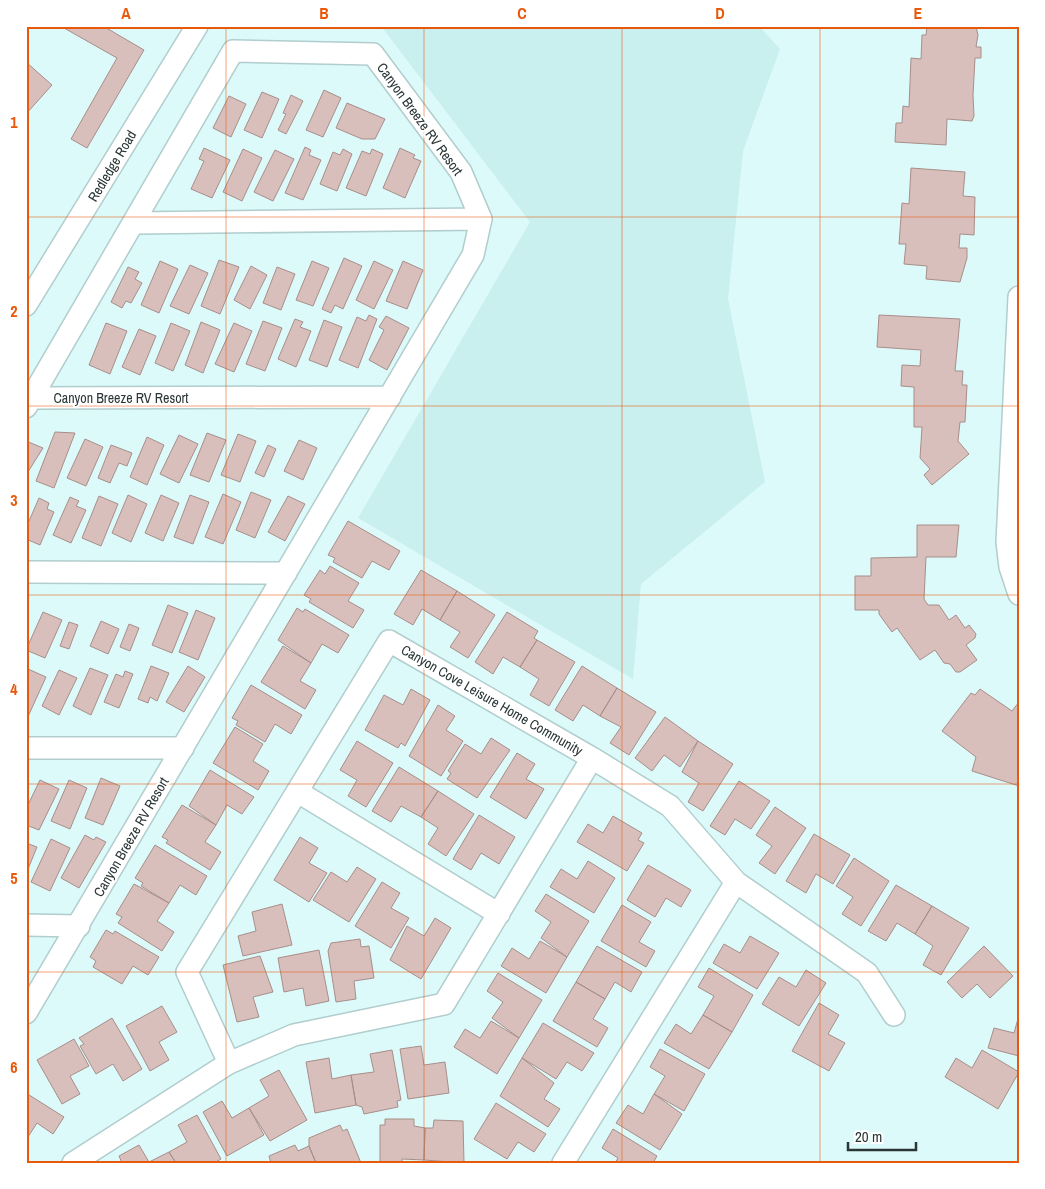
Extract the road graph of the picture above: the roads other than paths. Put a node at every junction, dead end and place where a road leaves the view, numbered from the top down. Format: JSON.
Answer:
{"nodes":[{"id":1,"x":197,"y":26,"type":"edge"},
{"id":2,"x":481,"y":219,"type":"junction"},
{"id":3,"x":135,"y":223,"type":"junction"},
{"id":4,"x":1019,"y":297,"type":"edge"},
{"id":5,"x":26,"y":306,"type":"edge"},
{"id":6,"x":390,"y":397,"type":"junction"},
{"id":7,"x":29,"y":402,"type":"edge"},
{"id":8,"x":26,"y":572,"type":"edge"},
{"id":9,"x":286,"y":572,"type":"junction"},
{"id":10,"x":1019,"y":594,"type":"edge"},
{"id":11,"x":26,"y":748,"type":"edge"},
{"id":12,"x":183,"y":748,"type":"junction"},
{"id":13,"x":592,"y":758,"type":"junction"},
{"id":14,"x":298,"y":792,"type":"junction"},
{"id":15,"x":736,"y":882,"type":"junction"},
{"id":16,"x":499,"y":914,"type":"junction"},
{"id":17,"x":26,"y":925,"type":"edge"},
{"id":18,"x":79,"y":926,"type":"junction"},
{"id":19,"x":26,"y":1013,"type":"edge"},
{"id":20,"x":894,"y":1015,"type":"dead end"},
{"id":21,"x":229,"y":1063,"type":"junction"},
{"id":22,"x":72,"y":1163,"type":"edge"},
{"id":23,"x":563,"y":1163,"type":"edge"}],
"edges":[{"from":1,"to":5,"type":"street","name":"Redledge Road"},
{"from":2,"to":3,"type":"street"},
{"from":2,"to":3,"type":"street","name":"Canyon Breeze RV Resort"},
{"from":2,"to":6,"type":"street","name":"Canyon Breeze RV Resort"},
{"from":3,"to":7,"type":"street","name":"Canyon Breeze RV Resort"},
{"from":4,"to":10,"type":"street"},
{"from":6,"to":7,"type":"street","name":"Canyon Breeze RV Resort"},
{"from":6,"to":9,"type":"street","name":"Canyon Breeze RV Resort"},
{"from":8,"to":9,"type":"street"},
{"from":9,"to":12,"type":"street","name":"Canyon Breeze RV Resort"},
{"from":11,"to":12,"type":"street"},
{"from":12,"to":18,"type":"street","name":"Canyon Breeze RV Resort"},
{"from":13,"to":14,"type":"street","name":"Canyon Cove Leisure Home Community"},
{"from":13,"to":15,"type":"street","name":"Canyon Cove Leisure Home Community"},
{"from":13,"to":16,"type":"street","name":"Canyon Cove Leisure Home Community"},
{"from":14,"to":16,"type":"street"},
{"from":14,"to":21,"type":"street","name":"Canyon Cove Leisure Home Community"},
{"from":15,"to":20,"type":"street","name":"Canyon Cove Leisure Home Community"},
{"from":15,"to":23,"type":"street"},
{"from":16,"to":21,"type":"street","name":"Canyon Cove Leisure Home Community"},
{"from":17,"to":18,"type":"street"},
{"from":18,"to":19,"type":"street","name":"Canyon Breeze RV Resort"},
{"from":21,"to":22,"type":"street","name":"Canyon Cove Leisure Home Community"}]}
